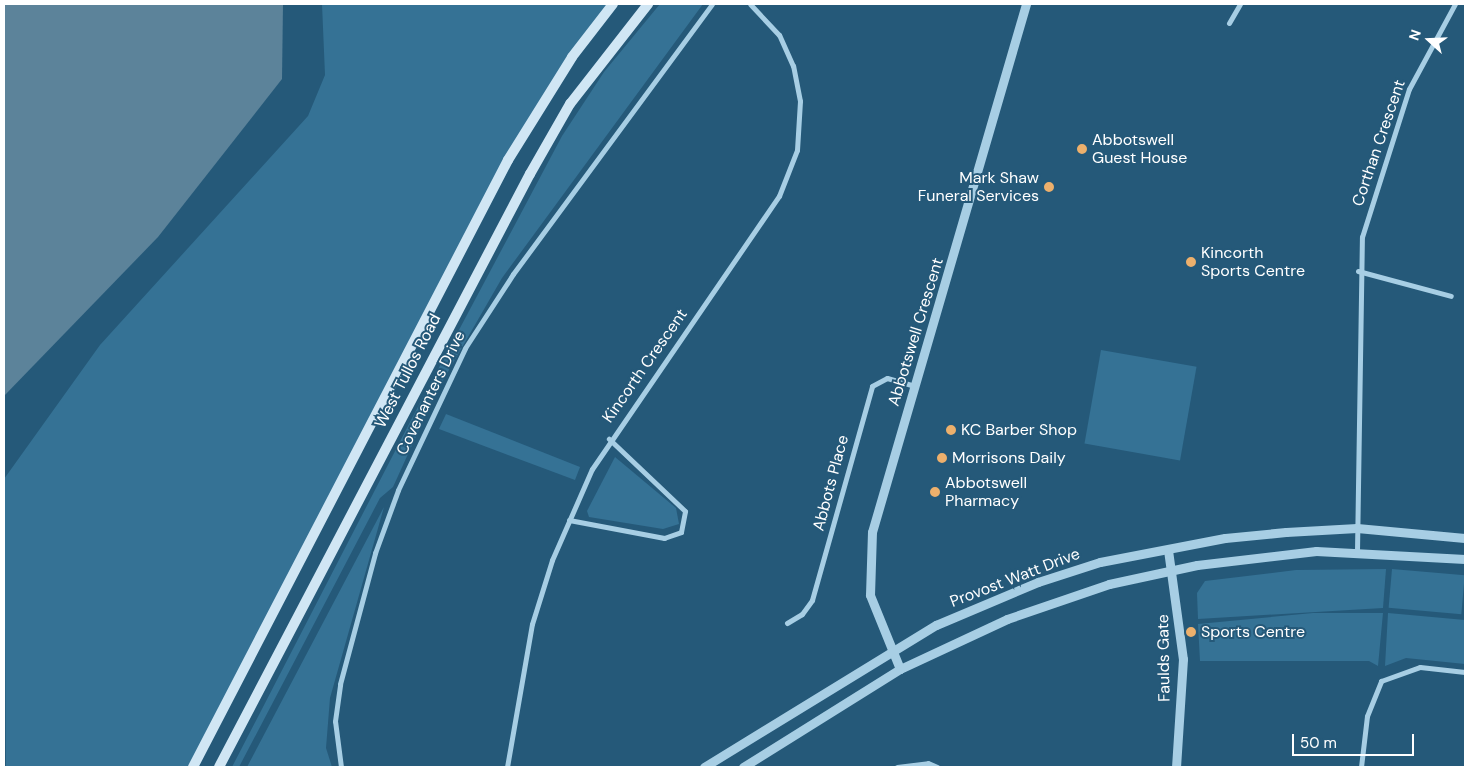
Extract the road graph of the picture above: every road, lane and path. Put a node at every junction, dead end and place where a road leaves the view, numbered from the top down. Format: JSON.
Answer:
{"nodes":[{"id":1,"x":614,"y":4,"type":"edge"},
{"id":2,"x":648,"y":4,"type":"edge"},
{"id":3,"x":712,"y":4,"type":"edge"},
{"id":4,"x":750,"y":4,"type":"edge"},
{"id":5,"x":1026,"y":4,"type":"edge"},
{"id":6,"x":1240,"y":4,"type":"edge"},
{"id":7,"x":1455,"y":4,"type":"edge"},
{"id":8,"x":1228,"y":23,"type":"dead end"},
{"id":9,"x":1358,"y":271,"type":"junction"},
{"id":10,"x":1452,"y":296,"type":"dead end"},
{"id":11,"x":915,"y":386,"type":"junction"},
{"id":12,"x":609,"y":439,"type":"junction"},
{"id":13,"x":569,"y":520,"type":"junction"},
{"id":14,"x":1358,"y":528,"type":"junction"},
{"id":15,"x":1465,"y":538,"type":"edge"},
{"id":16,"x":1168,"y":550,"type":"junction"},
{"id":17,"x":1357,"y":550,"type":"junction"},
{"id":18,"x":1465,"y":558,"type":"edge"},
{"id":19,"x":1174,"y":571,"type":"junction"},
{"id":20,"x":787,"y":623,"type":"dead end"},
{"id":21,"x":891,"y":649,"type":"junction"},
{"id":22,"x":900,"y":669,"type":"junction"},
{"id":23,"x":1465,"y":672,"type":"edge"},
{"id":24,"x":193,"y":767,"type":"edge"},
{"id":25,"x":219,"y":767,"type":"edge"},
{"id":26,"x":341,"y":767,"type":"edge"},
{"id":27,"x":507,"y":767,"type":"edge"},
{"id":28,"x":704,"y":767,"type":"edge"},
{"id":29,"x":743,"y":767,"type":"edge"},
{"id":30,"x":897,"y":767,"type":"edge"},
{"id":31,"x":937,"y":767,"type":"edge"},
{"id":32,"x":1176,"y":767,"type":"edge"},
{"id":33,"x":1362,"y":767,"type":"edge"}],
"edges":[{"from":1,"to":24,"type":"main road","name":"West Tullos Road"},
{"from":2,"to":25,"type":"main road","name":"West Tullos Road"},
{"from":3,"to":26,"type":"street","name":"Covenanters Drive"},
{"from":4,"to":12,"type":"street","name":"Kincorth Crescent"},
{"from":5,"to":11,"type":"street","name":"Abbotswell Crescent"},
{"from":6,"to":8,"type":"street"},
{"from":7,"to":9,"type":"street","name":"Corthan Crescent"},
{"from":9,"to":10,"type":"street"},
{"from":9,"to":14,"type":"street","name":"Corthan Crescent"},
{"from":11,"to":20,"type":"street","name":"Abbots Place"},
{"from":11,"to":21,"type":"street","name":"Abbotswell Crescent"},
{"from":12,"to":13,"type":"street","name":"Kincorth Crescent"},
{"from":12,"to":13,"type":"street"},
{"from":13,"to":27,"type":"street","name":"Kincorth Crescent"},
{"from":14,"to":15,"type":"street","name":"Provost Watt Drive"},
{"from":14,"to":16,"type":"street","name":"Provost Watt Drive"},
{"from":14,"to":17,"type":"street","name":"Corthan Crescent"},
{"from":16,"to":19,"type":"street","name":"Faulds Gate"},
{"from":16,"to":21,"type":"street","name":"Provost Watt Drive"},
{"from":17,"to":18,"type":"street"},
{"from":17,"to":19,"type":"street"},
{"from":19,"to":22,"type":"street"},
{"from":19,"to":32,"type":"street","name":"Faulds Gate"},
{"from":21,"to":22,"type":"street","name":"Abbotswell Crescent"},
{"from":21,"to":28,"type":"street","name":"Provost Watt Drive"},
{"from":22,"to":29,"type":"street"},
{"from":23,"to":33,"type":"street"},
{"from":30,"to":31,"type":"street"}]}
